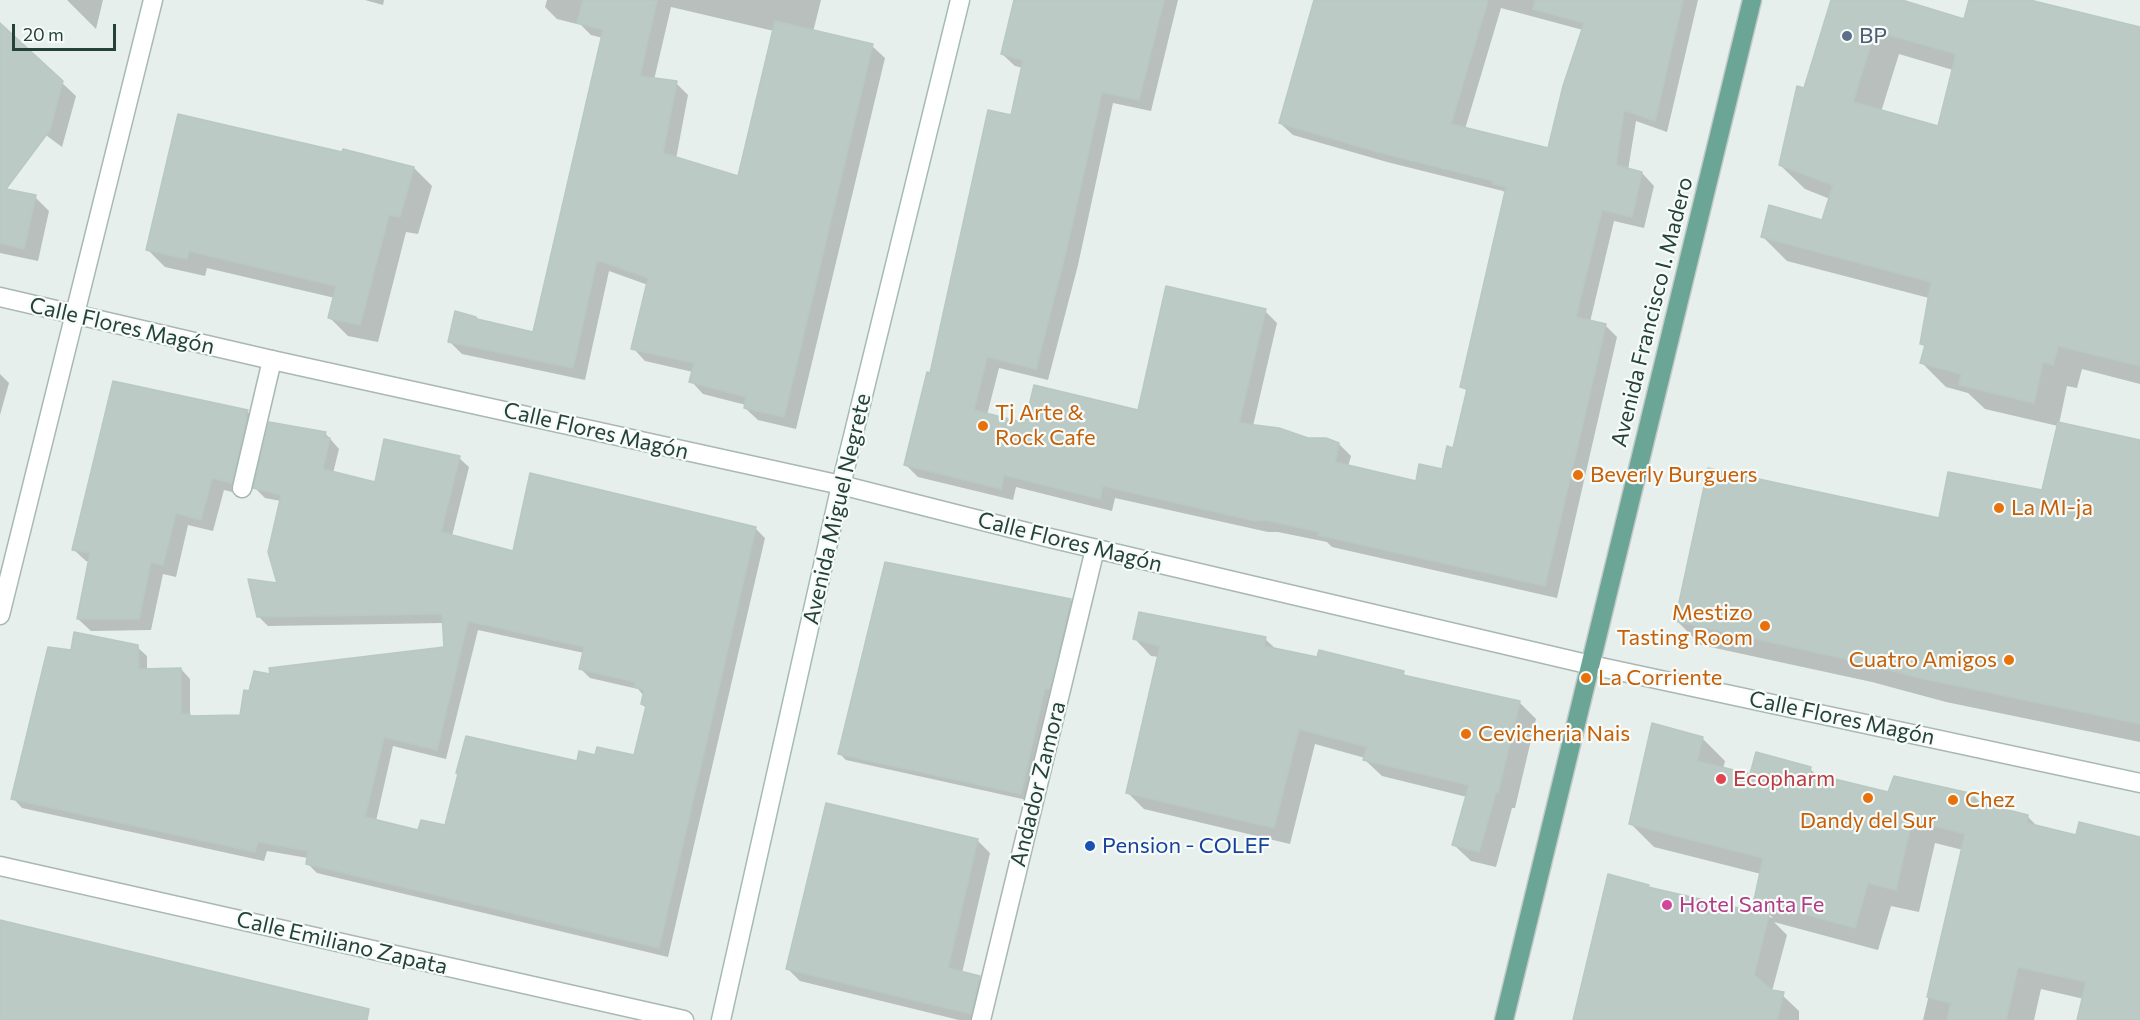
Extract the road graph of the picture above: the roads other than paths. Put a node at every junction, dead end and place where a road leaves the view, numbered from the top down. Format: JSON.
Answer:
{"nodes":[{"id":1,"x":153,"y":0,"type":"edge"},
{"id":2,"x":960,"y":0,"type":"edge"},
{"id":3,"x":1752,"y":0,"type":"edge"},
{"id":4,"x":0,"y":297,"type":"edge"},
{"id":5,"x":75,"y":314,"type":"junction"},
{"id":6,"x":272,"y":360,"type":"junction"},
{"id":7,"x":841,"y":485,"type":"junction"},
{"id":8,"x":242,"y":488,"type":"dead end"},
{"id":9,"x":1095,"y":549,"type":"junction"},
{"id":10,"x":0,"y":615,"type":"edge"},
{"id":11,"x":1591,"y":665,"type":"junction"},
{"id":12,"x":2140,"y":783,"type":"edge"},
{"id":13,"x":0,"y":866,"type":"edge"},
{"id":14,"x":684,"y":1020,"type":"edge"},
{"id":15,"x":721,"y":1020,"type":"edge"},
{"id":16,"x":981,"y":1020,"type":"edge"},
{"id":17,"x":1504,"y":1020,"type":"edge"}],
"edges":[{"from":1,"to":5,"type":"street"},
{"from":2,"to":7,"type":"street","name":"Avenida Miguel Negrete"},
{"from":3,"to":11,"type":"main road","name":"Avenida Francisco I. Madero"},
{"from":4,"to":5,"type":"street","name":"Calle Flores Magón"},
{"from":5,"to":6,"type":"street","name":"Calle Flores Magón"},
{"from":5,"to":10,"type":"street"},
{"from":6,"to":7,"type":"street","name":"Calle Flores Magón"},
{"from":6,"to":8,"type":"street"},
{"from":7,"to":9,"type":"street","name":"Calle Flores Magón"},
{"from":7,"to":15,"type":"street","name":"Avenida Miguel Negrete"},
{"from":9,"to":11,"type":"street","name":"Calle Flores Magón"},
{"from":9,"to":16,"type":"street","name":"Andador Zamora"},
{"from":11,"to":12,"type":"street","name":"Calle Flores Magón"},
{"from":11,"to":17,"type":"main road","name":"Avenida Francisco I. Madero"},
{"from":13,"to":14,"type":"street","name":"Calle Emiliano Zapata"}]}
